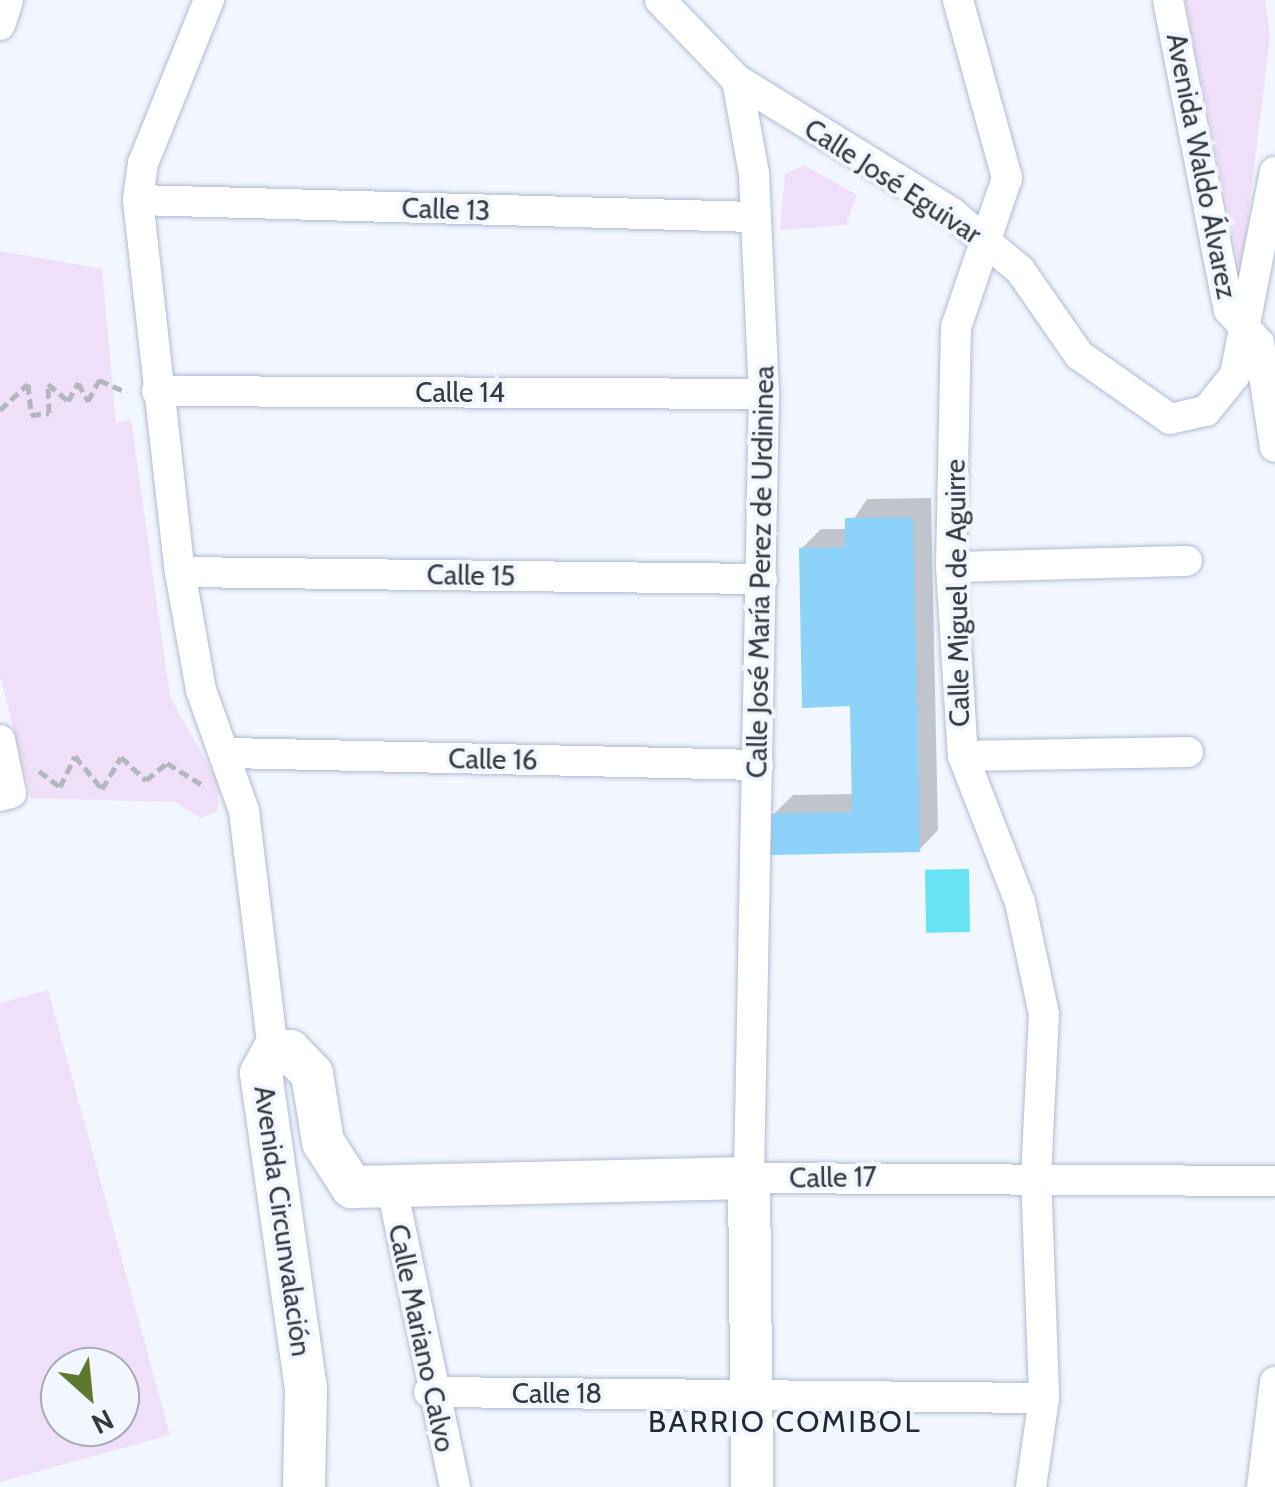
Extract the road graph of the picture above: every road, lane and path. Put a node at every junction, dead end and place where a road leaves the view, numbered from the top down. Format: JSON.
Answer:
{"nodes":[{"id":1,"x":8,"y":0,"type":"edge"},
{"id":2,"x":209,"y":0,"type":"edge"},
{"id":3,"x":660,"y":0,"type":"edge"},
{"id":4,"x":958,"y":0,"type":"edge"},
{"id":5,"x":1168,"y":0,"type":"edge"},
{"id":6,"x":0,"y":25,"type":"edge"},
{"id":7,"x":738,"y":80,"type":"junction"},
{"id":8,"x":1275,"y":172,"type":"edge"},
{"id":9,"x":138,"y":200,"type":"junction"},
{"id":10,"x":754,"y":217,"type":"junction"},
{"id":11,"x":987,"y":241,"type":"junction"},
{"id":12,"x":1246,"y":326,"type":"junction"},
{"id":13,"x":157,"y":391,"type":"junction"},
{"id":14,"x":764,"y":394,"type":"junction"},
{"id":15,"x":0,"y":410,"type":"edge"},
{"id":16,"x":1275,"y":447,"type":"edge"},
{"id":17,"x":1187,"y":562,"type":"dead end"},
{"id":18,"x":952,"y":566,"type":"junction"},
{"id":19,"x":180,"y":572,"type":"junction"},
{"id":20,"x":762,"y":579,"type":"junction"},
{"id":21,"x":0,"y":740,"type":"edge"},
{"id":22,"x":1188,"y":752,"type":"dead end"},
{"id":23,"x":229,"y":754,"type":"junction"},
{"id":24,"x":963,"y":756,"type":"junction"},
{"id":25,"x":758,"y":766,"type":"junction"},
{"id":26,"x":5,"y":794,"type":"edge"},
{"id":27,"x":244,"y":811,"type":"junction"},
{"id":28,"x":273,"y":1051,"type":"junction"},
{"id":29,"x":1036,"y":1175,"type":"junction"},
{"id":30,"x":749,"y":1178,"type":"junction"},
{"id":31,"x":1275,"y":1181,"type":"edge"},
{"id":32,"x":392,"y":1188,"type":"junction"},
{"id":33,"x":1275,"y":1382,"type":"edge"},
{"id":34,"x":429,"y":1392,"type":"junction"},
{"id":35,"x":752,"y":1393,"type":"junction"},
{"id":36,"x":1044,"y":1398,"type":"junction"},
{"id":37,"x":304,"y":1487,"type":"edge"},
{"id":38,"x":455,"y":1487,"type":"edge"},
{"id":39,"x":752,"y":1487,"type":"edge"},
{"id":40,"x":1032,"y":1487,"type":"edge"},
{"id":41,"x":1262,"y":1487,"type":"edge"}],
"edges":[{"from":1,"to":6,"type":"street"},
{"from":2,"to":9,"type":"street"},
{"from":3,"to":7,"type":"street"},
{"from":4,"to":11,"type":"street","name":"Calle Miguel de Aguirre"},
{"from":5,"to":12,"type":"street","name":"Avenida Waldo Álvarez"},
{"from":7,"to":10,"type":"street","name":"Calle José María Perez de Urdininea"},
{"from":7,"to":11,"type":"street","name":"Calle José Eguivar"},
{"from":8,"to":12,"type":"street","name":"Calle José Eguivar"},
{"from":9,"to":10,"type":"street","name":"Calle 13"},
{"from":9,"to":13,"type":"street"},
{"from":10,"to":14,"type":"street","name":"Calle José María Perez de Urdininea"},
{"from":11,"to":12,"type":"street","name":"Calle José Eguivar"},
{"from":11,"to":18,"type":"street","name":"Calle Miguel de Aguirre"},
{"from":12,"to":16,"type":"street","name":"Avenida Waldo Álvarez"},
{"from":13,"to":14,"type":"street","name":"Calle 14"},
{"from":13,"to":15,"type":"path"},
{"from":13,"to":19,"type":"street"},
{"from":14,"to":20,"type":"street","name":"Calle José María Perez de Urdininea"},
{"from":17,"to":18,"type":"street"},
{"from":18,"to":24,"type":"street","name":"Calle Miguel de Aguirre"},
{"from":19,"to":20,"type":"street","name":"Calle 15"},
{"from":19,"to":23,"type":"street"},
{"from":20,"to":25,"type":"street","name":"Calle José María Perez de Urdininea"},
{"from":21,"to":26,"type":"street"},
{"from":22,"to":24,"type":"street"},
{"from":23,"to":25,"type":"street","name":"Calle 16"},
{"from":23,"to":27,"type":"street"},
{"from":24,"to":29,"type":"street","name":"Calle Miguel de Aguirre"},
{"from":25,"to":30,"type":"street","name":"Calle José María Perez de Urdininea"},
{"from":26,"to":27,"type":"path"},
{"from":27,"to":28,"type":"street"},
{"from":28,"to":32,"type":"main road","name":"Avenida Circunvalación"},
{"from":28,"to":37,"type":"main road","name":"Avenida Circunvalación"},
{"from":29,"to":30,"type":"street","name":"Calle 17"},
{"from":29,"to":31,"type":"street","name":"Calle 17"},
{"from":29,"to":36,"type":"street","name":"Calle Miguel de Aguirre"},
{"from":30,"to":32,"type":"main road","name":"Calle 17"},
{"from":30,"to":35,"type":"main road"},
{"from":32,"to":34,"type":"street","name":"Calle Mariano Calvo"},
{"from":33,"to":41,"type":"street"},
{"from":34,"to":35,"type":"street","name":"Calle 18"},
{"from":34,"to":38,"type":"street","name":"Calle Mariano Calvo"},
{"from":35,"to":36,"type":"street","name":"Calle 18"},
{"from":35,"to":39,"type":"main road"},
{"from":36,"to":40,"type":"street","name":"Calle Miguel de Aguirre"}]}
